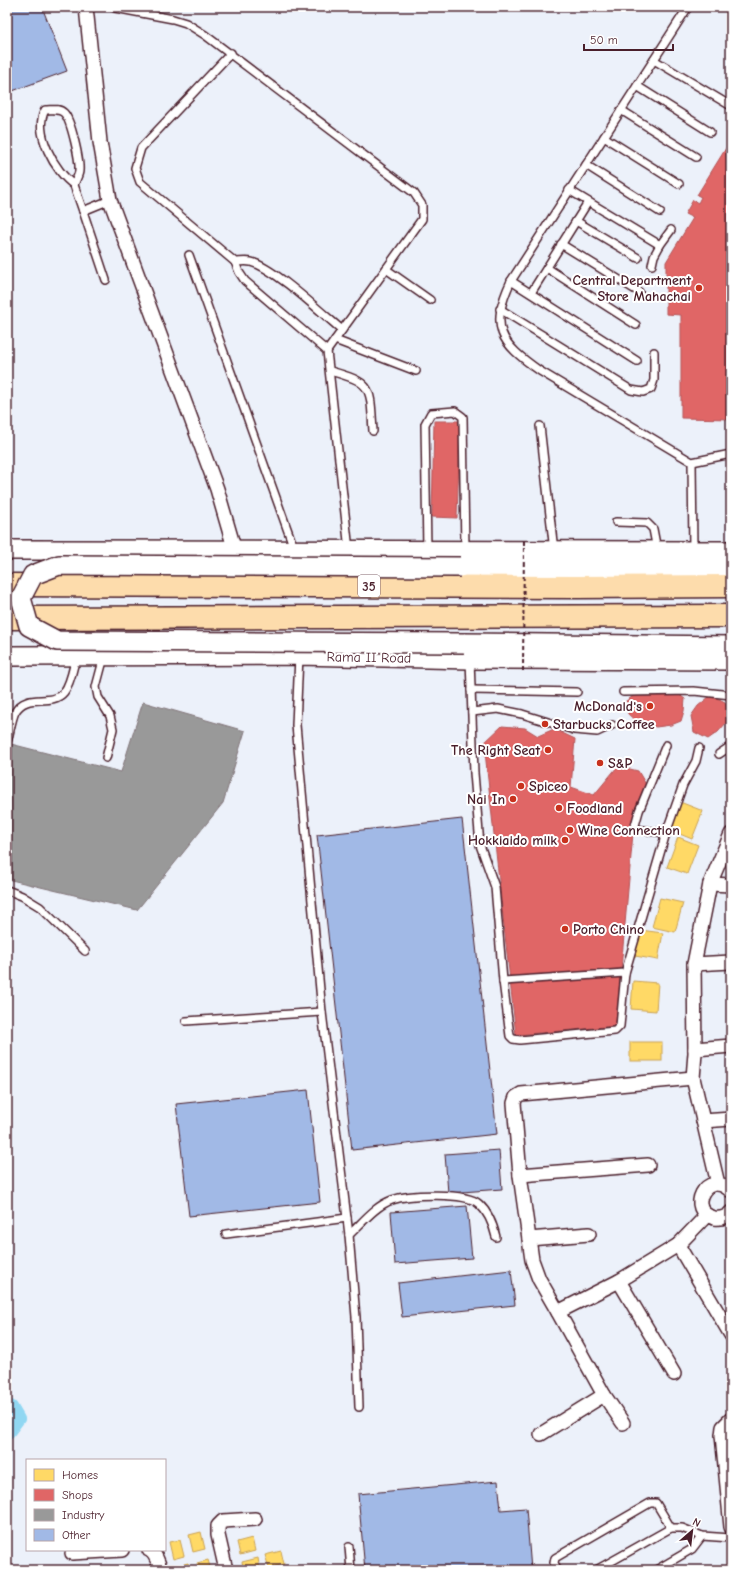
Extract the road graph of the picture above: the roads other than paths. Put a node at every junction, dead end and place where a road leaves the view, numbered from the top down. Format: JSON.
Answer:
{"nodes":[{"id":1,"x":86,"y":7,"type":"edge"},
{"id":2,"x":688,"y":7,"type":"edge"},
{"id":3,"x":115,"y":8,"type":"edge"},
{"id":4,"x":231,"y":53,"type":"junction"},
{"id":5,"x":654,"y":60,"type":"junction"},
{"id":6,"x":637,"y":86,"type":"junction"},
{"id":7,"x":731,"y":106,"type":"edge"},
{"id":8,"x":621,"y":110,"type":"junction"},
{"id":9,"x":710,"y":132,"type":"dead end"},
{"id":10,"x":604,"y":137,"type":"junction"},
{"id":11,"x":696,"y":158,"type":"dead end"},
{"id":12,"x":586,"y":165,"type":"junction"},
{"id":13,"x":679,"y":184,"type":"dead end"},
{"id":14,"x":74,"y":186,"type":"junction"},
{"id":15,"x":569,"y":190,"type":"junction"},
{"id":16,"x":110,"y":200,"type":"junction"},
{"id":17,"x":588,"y":202,"type":"junction"},
{"id":18,"x":83,"y":210,"type":"junction"},
{"id":19,"x":660,"y":212,"type":"dead end"},
{"id":20,"x":576,"y":221,"type":"junction"},
{"id":21,"x":671,"y":230,"type":"dead end"},
{"id":22,"x":561,"y":244,"type":"junction"},
{"id":23,"x":660,"y":245,"type":"junction"},
{"id":24,"x":189,"y":255,"type":"dead end"},
{"id":25,"x":638,"y":258,"type":"dead end"},
{"id":26,"x":236,"y":262,"type":"junction"},
{"id":27,"x":652,"y":265,"type":"dead end"},
{"id":28,"x":546,"y":268,"type":"junction"},
{"id":29,"x":386,"y":269,"type":"junction"},
{"id":30,"x":106,"y":280,"type":"dead end"},
{"id":31,"x":511,"y":281,"type":"junction"},
{"id":32,"x":639,"y":292,"type":"dead end"},
{"id":33,"x":531,"y":293,"type":"junction"},
{"id":34,"x":430,"y":300,"type":"dead end"},
{"id":35,"x":500,"y":309,"type":"junction"},
{"id":36,"x":636,"y":325,"type":"dead end"},
{"id":37,"x":342,"y":330,"type":"junction"},
{"id":38,"x":335,"y":340,"type":"junction"},
{"id":39,"x":327,"y":351,"type":"junction"},
{"id":40,"x":654,"y":352,"type":"dead end"},
{"id":41,"x":637,"y":361,"type":"dead end"},
{"id":42,"x":330,"y":371,"type":"junction"},
{"id":43,"x":416,"y":371,"type":"dead end"},
{"id":44,"x":540,"y":426,"type":"dead end"},
{"id":45,"x":373,"y":431,"type":"dead end"},
{"id":46,"x":731,"y":454,"type":"edge"},
{"id":47,"x":692,"y":462,"type":"junction"},
{"id":48,"x":616,"y":522,"type":"dead end"},
{"id":49,"x":7,"y":550,"type":"edge"},
{"id":50,"x":235,"y":550,"type":"junction"},
{"id":51,"x":295,"y":550,"type":"junction"},
{"id":52,"x":349,"y":550,"type":"junction"},
{"id":53,"x":427,"y":550,"type":"junction"},
{"id":54,"x":554,"y":550,"type":"junction"},
{"id":55,"x":657,"y":550,"type":"junction"},
{"id":56,"x":693,"y":550,"type":"junction"},
{"id":57,"x":731,"y":551,"type":"edge"},
{"id":58,"x":463,"y":559,"type":"junction"},
{"id":59,"x":731,"y":567,"type":"edge"},
{"id":60,"x":7,"y":585,"type":"edge"},
{"id":61,"x":731,"y":586,"type":"edge"},
{"id":62,"x":731,"y":616,"type":"edge"},
{"id":63,"x":7,"y":618,"type":"edge"},
{"id":64,"x":731,"y":646,"type":"edge"},
{"id":65,"x":467,"y":651,"type":"junction"},
{"id":66,"x":76,"y":655,"type":"junction"},
{"id":67,"x":104,"y":655,"type":"junction"},
{"id":68,"x":299,"y":655,"type":"junction"},
{"id":69,"x":7,"y":656,"type":"edge"},
{"id":70,"x":731,"y":660,"type":"edge"},
{"id":71,"x":471,"y":690,"type":"junction"},
{"id":72,"x":577,"y":692,"type":"dead end"},
{"id":73,"x":623,"y":692,"type":"dead end"},
{"id":74,"x":731,"y":695,"type":"edge"},
{"id":75,"x":472,"y":712,"type":"junction"},
{"id":76,"x":612,"y":725,"type":"dead end"},
{"id":77,"x":7,"y":742,"type":"edge"},
{"id":78,"x":666,"y":744,"type":"dead end"},
{"id":79,"x":731,"y":746,"type":"edge"},
{"id":80,"x":699,"y":748,"type":"dead end"},
{"id":81,"x":719,"y":754,"type":"dead end"},
{"id":82,"x":106,"y":758,"type":"dead end"},
{"id":83,"x":666,"y":833,"type":"junction"},
{"id":84,"x":731,"y":834,"type":"edge"},
{"id":85,"x":710,"y":884,"type":"junction"},
{"id":86,"x":731,"y":885,"type":"edge"},
{"id":87,"x":7,"y":890,"type":"edge"},
{"id":88,"x":85,"y":951,"type":"dead end"},
{"id":89,"x":731,"y":962,"type":"edge"},
{"id":90,"x":694,"y":964,"type":"junction"},
{"id":91,"x":625,"y":973,"type":"junction"},
{"id":92,"x":503,"y":981,"type":"junction"},
{"id":93,"x":322,"y":1012,"type":"junction"},
{"id":94,"x":186,"y":1021,"type":"dead end"},
{"id":95,"x":731,"y":1046,"type":"edge"},
{"id":96,"x":695,"y":1049,"type":"junction"},
{"id":97,"x":694,"y":1078,"type":"junction"},
{"id":98,"x":731,"y":1119,"type":"edge"},
{"id":99,"x":703,"y":1122,"type":"junction"},
{"id":100,"x":648,"y":1164,"type":"dead end"},
{"id":101,"x":520,"y":1175,"type":"junction"},
{"id":102,"x":718,"y":1184,"type":"junction"},
{"id":103,"x":731,"y":1190,"type":"edge"},
{"id":104,"x":731,"y":1213,"type":"edge"},
{"id":105,"x":707,"y":1215,"type":"junction"},
{"id":106,"x":347,"y":1218,"type":"junction"},
{"id":107,"x":226,"y":1234,"type":"dead end"},
{"id":108,"x":589,"y":1234,"type":"dead end"},
{"id":109,"x":349,"y":1235,"type":"junction"},
{"id":110,"x":496,"y":1237,"type":"dead end"},
{"id":111,"x":529,"y":1239,"type":"junction"},
{"id":112,"x":678,"y":1245,"type":"junction"},
{"id":113,"x":619,"y":1281,"type":"junction"},
{"id":114,"x":558,"y":1312,"type":"junction"},
{"id":115,"x":731,"y":1335,"type":"edge"},
{"id":116,"x":674,"y":1374,"type":"dead end"},
{"id":117,"x":604,"y":1395,"type":"junction"},
{"id":118,"x":359,"y":1407,"type":"dead end"},
{"id":119,"x":731,"y":1419,"type":"edge"},
{"id":120,"x":623,"y":1423,"type":"dead end"},
{"id":121,"x":541,"y":1434,"type":"dead end"},
{"id":122,"x":730,"y":1494,"type":"edge"},
{"id":123,"x":255,"y":1519,"type":"dead end"},
{"id":124,"x":731,"y":1527,"type":"edge"},
{"id":125,"x":671,"y":1528,"type":"junction"},
{"id":126,"x":702,"y":1536,"type":"junction"},
{"id":127,"x":731,"y":1538,"type":"edge"},
{"id":128,"x":349,"y":1547,"type":"dead end"},
{"id":129,"x":105,"y":1551,"type":"edge"},
{"id":130,"x":152,"y":1551,"type":"edge"},
{"id":131,"x":72,"y":1553,"type":"dead end"},
{"id":132,"x":161,"y":1570,"type":"edge"},
{"id":133,"x":226,"y":1570,"type":"edge"},
{"id":134,"x":351,"y":1570,"type":"edge"},
{"id":135,"x":557,"y":1570,"type":"edge"},
{"id":136,"x":596,"y":1570,"type":"edge"},
{"id":137,"x":656,"y":1570,"type":"edge"}],
"edges":[{"from":1,"to":16,"type":"street"},
{"from":2,"to":5,"type":"lane"},
{"from":3,"to":4,"type":"lane"},
{"from":4,"to":26,"type":"lane"},
{"from":4,"to":29,"type":"lane"},
{"from":5,"to":6,"type":"lane"},
{"from":5,"to":7,"type":"lane"},
{"from":6,"to":8,"type":"lane"},
{"from":6,"to":9,"type":"lane"},
{"from":8,"to":10,"type":"lane"},
{"from":8,"to":11,"type":"lane"},
{"from":10,"to":12,"type":"lane"},
{"from":10,"to":13,"type":"lane"},
{"from":12,"to":15,"type":"lane"},
{"from":12,"to":19,"type":"lane"},
{"from":14,"to":14,"type":"lane"},
{"from":14,"to":18,"type":"lane"},
{"from":15,"to":17,"type":"lane"},
{"from":15,"to":31,"type":"lane"},
{"from":16,"to":18,"type":"lane"},
{"from":16,"to":50,"type":"street"},
{"from":17,"to":20,"type":"lane"},
{"from":17,"to":23,"type":"lane"},
{"from":18,"to":30,"type":"lane"},
{"from":20,"to":22,"type":"lane"},
{"from":20,"to":25,"type":"lane"},
{"from":21,"to":23,"type":"lane"},
{"from":22,"to":28,"type":"lane"},
{"from":22,"to":32,"type":"lane"},
{"from":23,"to":27,"type":"lane"},
{"from":24,"to":51,"type":"lane"},
{"from":26,"to":37,"type":"lane"},
{"from":26,"to":39,"type":"lane"},
{"from":28,"to":33,"type":"lane"},
{"from":28,"to":36,"type":"lane"},
{"from":29,"to":34,"type":"lane"},
{"from":29,"to":37,"type":"lane"},
{"from":31,"to":33,"type":"lane"},
{"from":31,"to":35,"type":"lane"},
{"from":33,"to":41,"type":"lane"},
{"from":35,"to":40,"type":"lane"},
{"from":35,"to":47,"type":"lane"},
{"from":37,"to":38,"type":"lane"},
{"from":38,"to":39,"type":"lane"},
{"from":38,"to":43,"type":"lane"},
{"from":39,"to":42,"type":"lane"},
{"from":42,"to":45,"type":"lane"},
{"from":42,"to":52,"type":"lane"},
{"from":44,"to":54,"type":"lane"},
{"from":46,"to":47,"type":"lane"},
{"from":47,"to":56,"type":"lane"},
{"from":48,"to":55,"type":"lane"},
{"from":49,"to":50,"type":"main road"},
{"from":50,"to":51,"type":"main road"},
{"from":51,"to":52,"type":"main road"},
{"from":52,"to":53,"type":"main road"},
{"from":53,"to":58,"type":"main road"},
{"from":53,"to":58,"type":"lane"},
{"from":54,"to":55,"type":"main road"},
{"from":54,"to":58,"type":"main road"},
{"from":55,"to":56,"type":"main road"},
{"from":56,"to":57,"type":"main road"},
{"from":58,"to":59,"type":"main road"},
{"from":58,"to":65,"type":"main road","bridge":true},
{"from":60,"to":61,"type":"highway","number":"35"},
{"from":62,"to":63,"type":"highway","number":"35"},
{"from":64,"to":65,"type":"main road"},
{"from":65,"to":68,"type":"main road","name":"Rama II Road"},
{"from":65,"to":70,"type":"main road","name":"Rama II Road"},
{"from":65,"to":71,"type":"lane"},
{"from":66,"to":67,"type":"main road","name":"Rama II Road"},
{"from":66,"to":69,"type":"main road","name":"Rama II Road"},
{"from":66,"to":77,"type":"lane"},
{"from":67,"to":68,"type":"main road","name":"Rama II Road"},
{"from":67,"to":82,"type":"lane"},
{"from":68,"to":93,"type":"lane"},
{"from":71,"to":72,"type":"lane"},
{"from":71,"to":75,"type":"lane"},
{"from":73,"to":74,"type":"lane"},
{"from":75,"to":76,"type":"lane"},
{"from":75,"to":92,"type":"lane"},
{"from":78,"to":83,"type":"lane"},
{"from":79,"to":81,"type":"lane"},
{"from":80,"to":83,"type":"lane"},
{"from":83,"to":91,"type":"lane"},
{"from":84,"to":85,"type":"street"},
{"from":85,"to":86,"type":"street"},
{"from":85,"to":90,"type":"street"},
{"from":87,"to":88,"type":"lane"},
{"from":89,"to":90,"type":"street"},
{"from":90,"to":96,"type":"street"},
{"from":91,"to":92,"type":"lane"},
{"from":91,"to":92,"type":"lane"},
{"from":93,"to":94,"type":"lane"},
{"from":93,"to":106,"type":"lane"},
{"from":95,"to":96,"type":"street"},
{"from":96,"to":97,"type":"street"},
{"from":97,"to":99,"type":"street"},
{"from":97,"to":101,"type":"street"},
{"from":98,"to":99,"type":"street"},
{"from":99,"to":102,"type":"street"},
{"from":100,"to":101,"type":"street"},
{"from":101,"to":111,"type":"street"},
{"from":102,"to":103,"type":"street"},
{"from":102,"to":105,"type":"street"},
{"from":104,"to":105,"type":"street"},
{"from":105,"to":112,"type":"street"},
{"from":106,"to":107,"type":"lane"},
{"from":106,"to":109,"type":"lane"},
{"from":108,"to":111,"type":"street"},
{"from":109,"to":110,"type":"lane"},
{"from":109,"to":118,"type":"lane"},
{"from":111,"to":114,"type":"street"},
{"from":112,"to":113,"type":"street"},
{"from":112,"to":115,"type":"street"},
{"from":113,"to":114,"type":"street"},
{"from":113,"to":116,"type":"street"},
{"from":114,"to":117,"type":"street"},
{"from":117,"to":120,"type":"street"},
{"from":117,"to":121,"type":"street"},
{"from":119,"to":122,"type":"street"},
{"from":122,"to":124,"type":"street"},
{"from":123,"to":133,"type":"street"},
{"from":125,"to":126,"type":"lane"},
{"from":125,"to":135,"type":"lane"},
{"from":125,"to":136,"type":"lane"},
{"from":126,"to":127,"type":"lane"},
{"from":126,"to":137,"type":"lane"},
{"from":128,"to":134,"type":"lane"},
{"from":129,"to":131,"type":"street"},
{"from":130,"to":132,"type":"street"}]}
